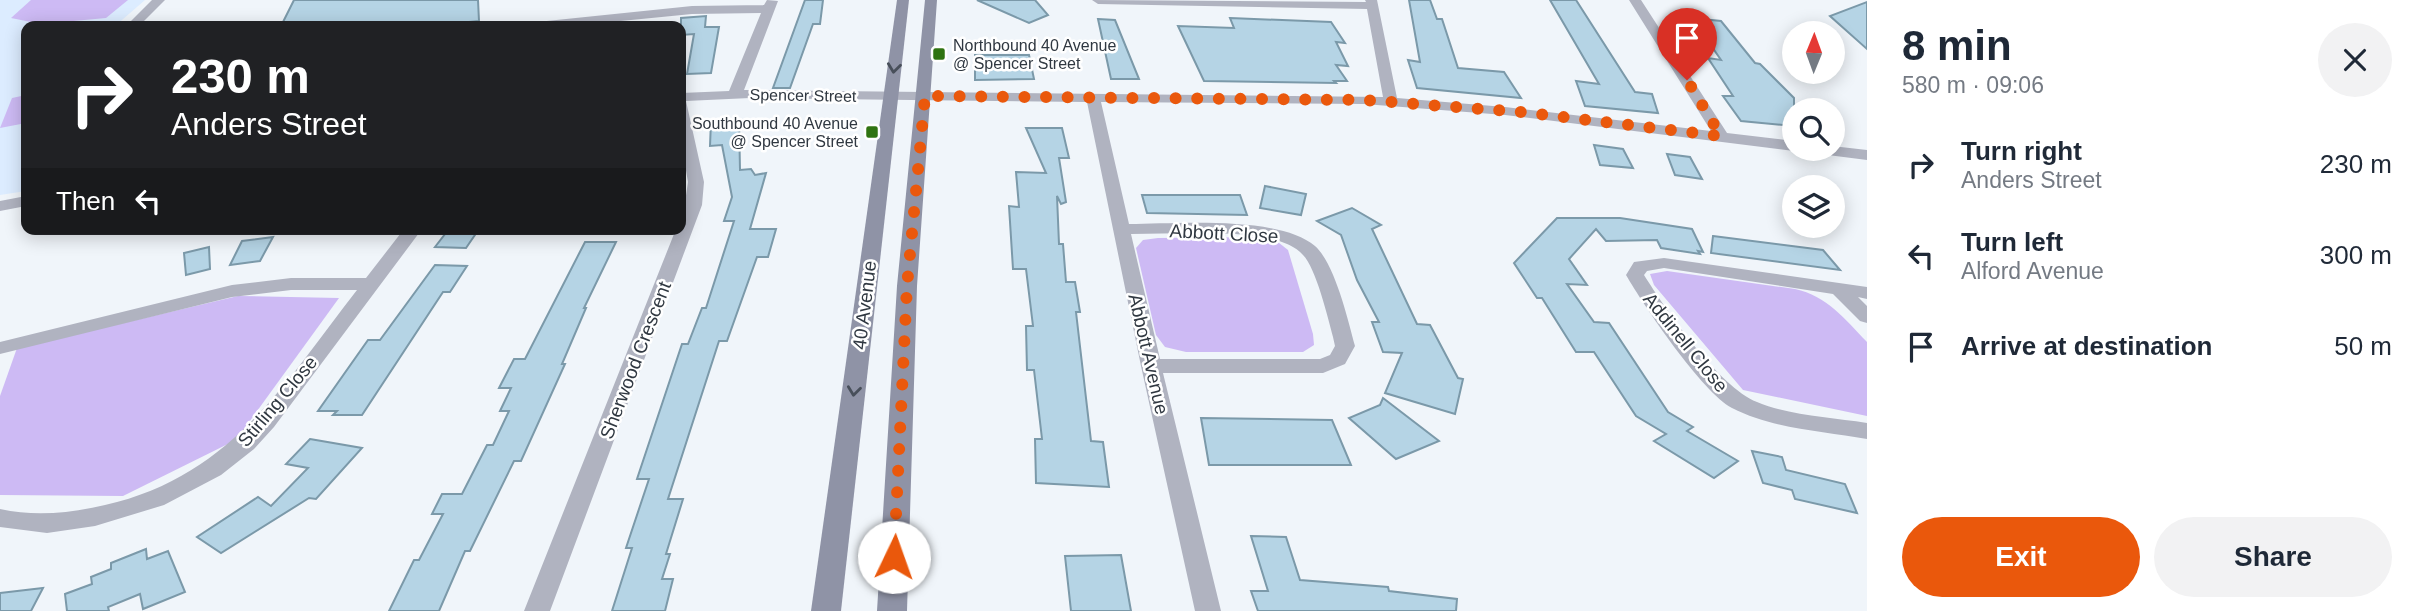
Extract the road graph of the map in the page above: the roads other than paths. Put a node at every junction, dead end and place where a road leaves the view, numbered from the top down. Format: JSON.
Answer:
{"nodes":[{"id":1,"x":159,"y":0,"type":"edge"},
{"id":2,"x":903,"y":0,"type":"edge"},
{"id":3,"x":931,"y":0,"type":"edge"},
{"id":4,"x":1098,"y":0,"type":"edge"},
{"id":5,"x":1635,"y":0,"type":"edge"},
{"id":6,"x":1372,"y":3,"type":"edge"},
{"id":7,"x":770,"y":5,"type":"edge"},
{"id":8,"x":137,"y":21,"type":"edge"},
{"id":9,"x":585,"y":21,"type":"edge"},
{"id":10,"x":734,"y":94,"type":"junction"},
{"id":11,"x":891,"y":96,"type":"junction"},
{"id":12,"x":925,"y":96,"type":"junction"},
{"id":13,"x":686,"y":97,"type":"edge"},
{"id":14,"x":1093,"y":97,"type":"junction"},
{"id":15,"x":1391,"y":102,"type":"junction"},
{"id":16,"x":686,"y":130,"type":"edge"},
{"id":17,"x":1721,"y":136,"type":"junction"},
{"id":18,"x":1782,"y":144,"type":"edge"},
{"id":19,"x":1845,"y":152,"type":"edge"},
{"id":20,"x":1867,"y":155,"type":"edge"},
{"id":21,"x":21,"y":202,"type":"edge"},
{"id":22,"x":0,"y":206,"type":"edge"},
{"id":23,"x":686,"y":226,"type":"edge"},
{"id":24,"x":1122,"y":229,"type":"junction"},
{"id":25,"x":408,"y":235,"type":"edge"},
{"id":26,"x":682,"y":235,"type":"edge"},
{"id":27,"x":371,"y":284,"type":"junction"},
{"id":28,"x":1839,"y":289,"type":"junction"},
{"id":29,"x":1867,"y":293,"type":"edge"},
{"id":30,"x":1867,"y":317,"type":"edge"},
{"id":31,"x":0,"y":348,"type":"edge"},
{"id":32,"x":1151,"y":366,"type":"junction"},
{"id":33,"x":1867,"y":432,"type":"edge"},
{"id":34,"x":0,"y":519,"type":"edge"},
{"id":35,"x":537,"y":611,"type":"edge"},
{"id":36,"x":826,"y":611,"type":"edge"},
{"id":37,"x":892,"y":611,"type":"edge"},
{"id":38,"x":1208,"y":611,"type":"edge"}],
"edges":[{"from":1,"to":8,"type":"street"},
{"from":2,"to":11,"type":"main road","name":"40 Avenue","one_way":true},
{"from":3,"to":12,"type":"main road","name":"40 Avenue"},
{"from":4,"to":6,"type":"street"},
{"from":5,"to":17,"type":"street"},
{"from":6,"to":15,"type":"street"},
{"from":7,"to":9,"type":"street"},
{"from":7,"to":10,"type":"street"},
{"from":10,"to":11,"type":"street","name":"Spencer Street"},
{"from":10,"to":13,"type":"street","name":"Spencer Street"},
{"from":11,"to":12,"type":"street","name":"Spencer Street"},
{"from":11,"to":36,"type":"main road","name":"40 Avenue","one_way":true},
{"from":12,"to":14,"type":"street","name":"Spencer Street"},
{"from":12,"to":37,"type":"main road","name":"40 Avenue"},
{"from":14,"to":15,"type":"street","name":"Spencer Street"},
{"from":14,"to":24,"type":"street","name":"Abbott Avenue"},
{"from":15,"to":17,"type":"street","name":"Spencer Street"},
{"from":16,"to":23,"type":"street","name":"Sherwood Crescent"},
{"from":17,"to":18,"type":"street","name":"Spencer Street"},
{"from":19,"to":20,"type":"street"},
{"from":21,"to":22,"type":"street"},
{"from":24,"to":32,"type":"street","name":"Abbott Avenue"},
{"from":24,"to":32,"type":"street","name":"Abbott Close"},
{"from":25,"to":27,"type":"street","name":"Stirling Close"},
{"from":26,"to":35,"type":"street","name":"Sherwood Crescent"},
{"from":27,"to":31,"type":"street"},
{"from":27,"to":34,"type":"street","name":"Stirling Close"},
{"from":28,"to":29,"type":"street","name":"Addinell Close"},
{"from":28,"to":30,"type":"street"},
{"from":28,"to":33,"type":"street","name":"Addinell Close"},
{"from":32,"to":38,"type":"street","name":"Abbott Avenue"}]}
